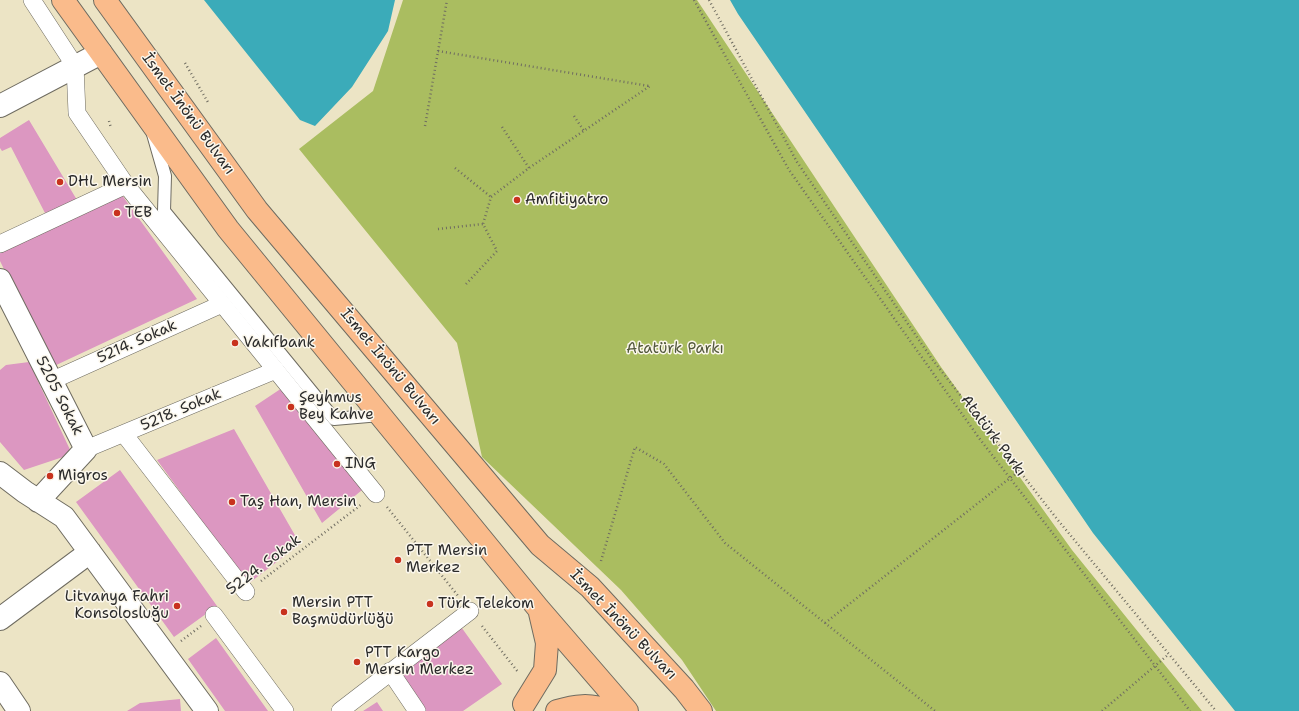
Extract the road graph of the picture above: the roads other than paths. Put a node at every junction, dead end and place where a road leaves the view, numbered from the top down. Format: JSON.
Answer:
{"nodes":[{"id":1,"x":32,"y":0,"type":"edge"},
{"id":2,"x":63,"y":0,"type":"edge"},
{"id":3,"x":105,"y":0,"type":"edge"},
{"id":4,"x":101,"y":53,"type":"junction"},
{"id":5,"x":75,"y":66,"type":"junction"},
{"id":6,"x":0,"y":106,"type":"edge"},
{"id":7,"x":149,"y":120,"type":"junction"},
{"id":8,"x":126,"y":185,"type":"junction"},
{"id":9,"x":0,"y":244,"type":"edge"},
{"id":10,"x":0,"y":280,"type":"edge"},
{"id":11,"x":222,"y":304,"type":"junction"},
{"id":12,"x":276,"y":370,"type":"junction"},
{"id":13,"x":52,"y":381,"type":"junction"},
{"id":14,"x":380,"y":415,"type":"junction"},
{"id":15,"x":124,"y":434,"type":"junction"},
{"id":16,"x":86,"y":450,"type":"junction"},
{"id":17,"x":0,"y":473,"type":"edge"},
{"id":18,"x":376,"y":494,"type":"road end"},
{"id":19,"x":38,"y":501,"type":"junction"},
{"id":20,"x":90,"y":552,"type":"junction"},
{"id":21,"x":246,"y":592,"type":"road end"},
{"id":22,"x":538,"y":608,"type":"junction"},
{"id":23,"x":470,"y":611,"type":"dead end"},
{"id":24,"x":214,"y":616,"type":"road end"},
{"id":25,"x":0,"y":619,"type":"edge"},
{"id":26,"x":390,"y":671,"type":"junction"},
{"id":27,"x":0,"y":683,"type":"edge"},
{"id":28,"x":524,"y":704,"type":"dead end"},
{"id":29,"x":18,"y":711,"type":"edge"},
{"id":30,"x":206,"y":711,"type":"edge"},
{"id":31,"x":285,"y":711,"type":"edge"},
{"id":32,"x":340,"y":711,"type":"edge"},
{"id":33,"x":417,"y":711,"type":"edge"},
{"id":34,"x":557,"y":711,"type":"edge"},
{"id":35,"x":607,"y":711,"type":"edge"},
{"id":36,"x":627,"y":711,"type":"edge"},
{"id":37,"x":701,"y":711,"type":"edge"}],
"edges":[{"from":1,"to":5,"type":"street"},
{"from":2,"to":4,"type":"main road"},
{"from":3,"to":37,"type":"main road","name":"İsmet İnönü Bulvarı"},
{"from":4,"to":5,"type":"street"},
{"from":4,"to":7,"type":"main road"},
{"from":5,"to":6,"type":"street"},
{"from":5,"to":8,"type":"street"},
{"from":7,"to":14,"type":"main road"},
{"from":7,"to":14,"type":"lane"},
{"from":8,"to":9,"type":"street"},
{"from":8,"to":11,"type":"street"},
{"from":10,"to":13,"type":"street","name":"5205 Sokak"},
{"from":11,"to":12,"type":"street"},
{"from":11,"to":13,"type":"street","name":"5214. Sokak"},
{"from":12,"to":15,"type":"street","name":"5218. Sokak"},
{"from":12,"to":18,"type":"street"},
{"from":13,"to":16,"type":"street","name":"5205 Sokak"},
{"from":14,"to":22,"type":"main road"},
{"from":15,"to":16,"type":"street","name":"5218. Sokak"},
{"from":15,"to":21,"type":"street"},
{"from":16,"to":19,"type":"street","name":"5205 Sokak"},
{"from":17,"to":19,"type":"street"},
{"from":19,"to":20,"type":"street"},
{"from":20,"to":25,"type":"street"},
{"from":20,"to":30,"type":"street"},
{"from":22,"to":28,"type":"main road"},
{"from":22,"to":36,"type":"main road"},
{"from":23,"to":26,"type":"street"},
{"from":24,"to":31,"type":"street"},
{"from":26,"to":32,"type":"street"},
{"from":26,"to":33,"type":"street"},
{"from":27,"to":29,"type":"street"},
{"from":34,"to":35,"type":"main road"}]}
